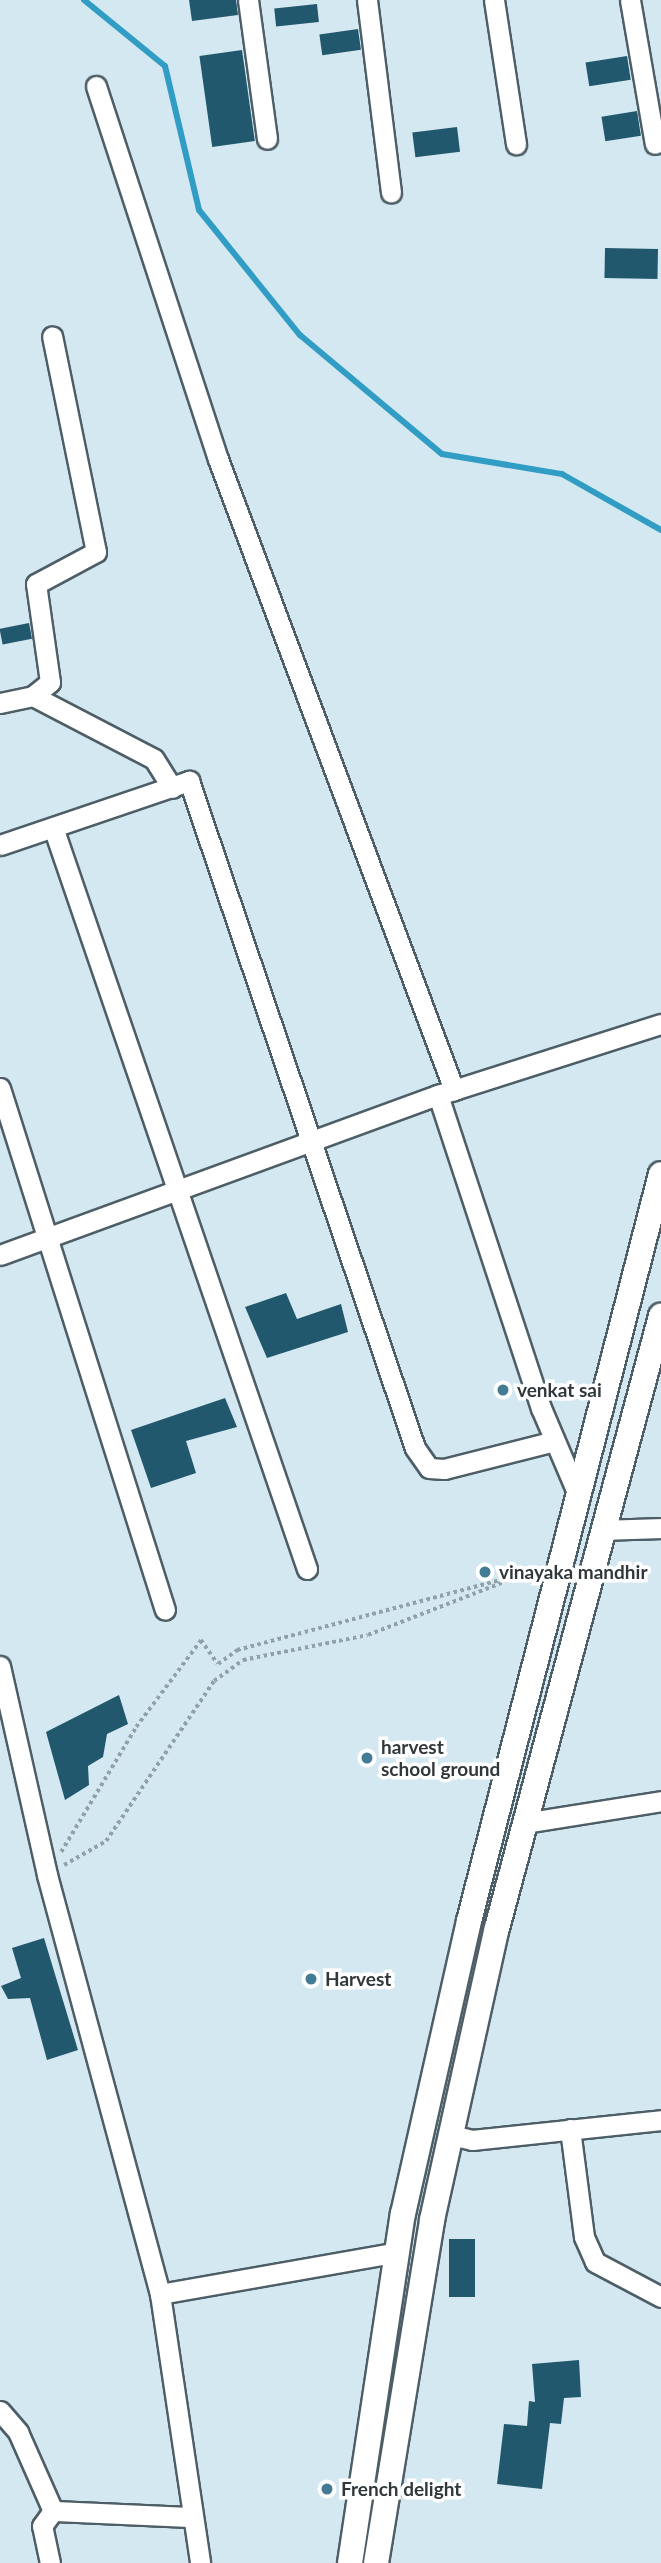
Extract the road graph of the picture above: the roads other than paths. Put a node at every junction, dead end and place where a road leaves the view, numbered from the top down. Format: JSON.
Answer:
{"nodes":[{"id":1,"x":248,"y":0,"type":"edge"},
{"id":2,"x":367,"y":0,"type":"edge"},
{"id":3,"x":494,"y":0,"type":"edge"},
{"id":4,"x":630,"y":0,"type":"edge"},
{"id":5,"x":96,"y":86,"type":"dead end"},
{"id":6,"x":267,"y":139,"type":"dead end"},
{"id":7,"x":516,"y":144,"type":"dead end"},
{"id":8,"x":655,"y":144,"type":"dead end"},
{"id":9,"x":391,"y":193,"type":"dead end"},
{"id":10,"x":52,"y":336,"type":"dead end"},
{"id":11,"x":33,"y":696,"type":"junction"},
{"id":12,"x":0,"y":703,"type":"edge"},
{"id":13,"x":172,"y":788,"type":"junction"},
{"id":14,"x":54,"y":830,"type":"junction"},
{"id":15,"x":0,"y":845,"type":"edge"},
{"id":16,"x":661,"y":1024,"type":"edge"},
{"id":17,"x":0,"y":1088,"type":"edge"},
{"id":18,"x":446,"y":1093,"type":"junction"},
{"id":19,"x":311,"y":1140,"type":"junction"},
{"id":20,"x":661,"y":1174,"type":"edge"},
{"id":21,"x":178,"y":1190,"type":"junction"},
{"id":22,"x":46,"y":1237,"type":"junction"},
{"id":23,"x":0,"y":1255,"type":"edge"},
{"id":24,"x":661,"y":1316,"type":"edge"},
{"id":25,"x":555,"y":1441,"type":"junction"},
{"id":26,"x":576,"y":1490,"type":"junction"},
{"id":27,"x":661,"y":1528,"type":"edge"},
{"id":28,"x":602,"y":1530,"type":"junction"},
{"id":29,"x":307,"y":1569,"type":"dead end"},
{"id":30,"x":164,"y":1610,"type":"dead end"},
{"id":31,"x":0,"y":1666,"type":"edge"},
{"id":32,"x":661,"y":1801,"type":"edge"},
{"id":33,"x":524,"y":1823,"type":"junction"},
{"id":34,"x":661,"y":2120,"type":"edge"},
{"id":35,"x":569,"y":2129,"type":"junction"},
{"id":36,"x":451,"y":2135,"type":"junction"},
{"id":37,"x":398,"y":2252,"type":"junction"},
{"id":38,"x":160,"y":2294,"type":"junction"},
{"id":39,"x":661,"y":2297,"type":"edge"},
{"id":40,"x":0,"y":2411,"type":"edge"},
{"id":41,"x":53,"y":2511,"type":"junction"},
{"id":42,"x":191,"y":2516,"type":"junction"},
{"id":43,"x":50,"y":2563,"type":"edge"},
{"id":44,"x":200,"y":2563,"type":"edge"},
{"id":45,"x":350,"y":2563,"type":"edge"},
{"id":46,"x":376,"y":2563,"type":"edge"}],
"edges":[{"from":1,"to":6,"type":"street"},
{"from":2,"to":9,"type":"street"},
{"from":3,"to":7,"type":"street"},
{"from":4,"to":8,"type":"street"},
{"from":5,"to":18,"type":"street"},
{"from":10,"to":11,"type":"street"},
{"from":11,"to":12,"type":"street"},
{"from":11,"to":13,"type":"street"},
{"from":13,"to":14,"type":"street"},
{"from":13,"to":19,"type":"street"},
{"from":14,"to":15,"type":"street"},
{"from":14,"to":21,"type":"street"},
{"from":16,"to":18,"type":"street"},
{"from":17,"to":22,"type":"street"},
{"from":18,"to":19,"type":"street"},
{"from":18,"to":25,"type":"street"},
{"from":19,"to":21,"type":"street"},
{"from":19,"to":25,"type":"street"},
{"from":20,"to":26,"type":"street"},
{"from":21,"to":22,"type":"street"},
{"from":21,"to":29,"type":"street"},
{"from":22,"to":23,"type":"street"},
{"from":22,"to":30,"type":"street"},
{"from":24,"to":28,"type":"street"},
{"from":25,"to":26,"type":"street"},
{"from":26,"to":37,"type":"street"},
{"from":27,"to":28,"type":"street"},
{"from":28,"to":33,"type":"street"},
{"from":31,"to":38,"type":"street"},
{"from":32,"to":33,"type":"street"},
{"from":33,"to":36,"type":"street"},
{"from":34,"to":35,"type":"street"},
{"from":35,"to":36,"type":"street"},
{"from":35,"to":39,"type":"street"},
{"from":36,"to":46,"type":"street"},
{"from":37,"to":38,"type":"street"},
{"from":37,"to":45,"type":"street"},
{"from":38,"to":42,"type":"street"},
{"from":40,"to":41,"type":"street"},
{"from":41,"to":42,"type":"street"},
{"from":41,"to":43,"type":"street"},
{"from":42,"to":44,"type":"street"}]}
